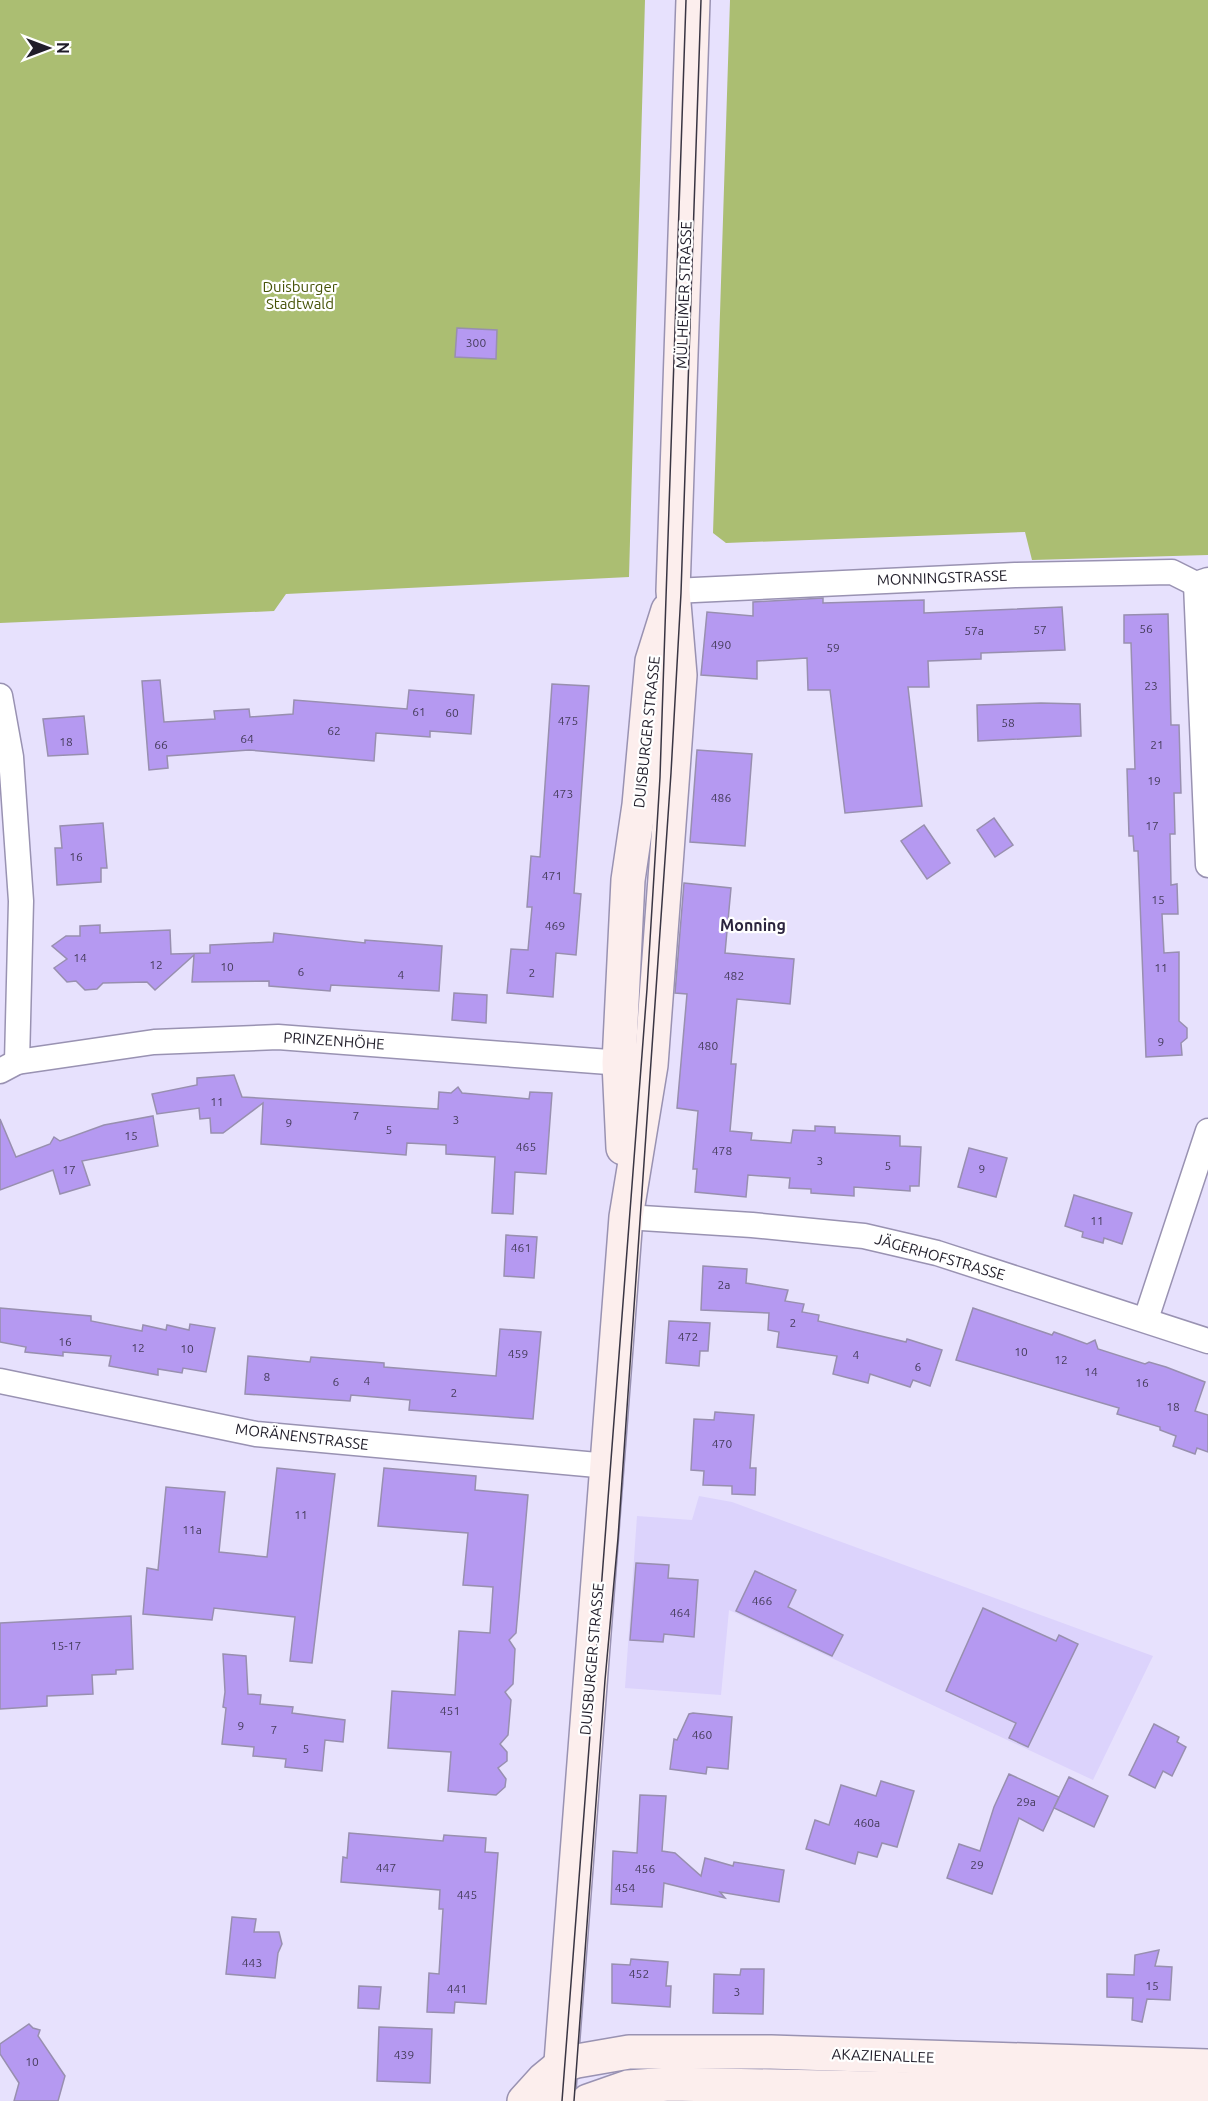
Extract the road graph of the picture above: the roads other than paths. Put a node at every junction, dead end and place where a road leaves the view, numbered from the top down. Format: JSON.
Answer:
{"nodes":[{"id":1,"x":693,"y":0,"type":"edge"},
{"id":2,"x":1202,"y":582,"type":"edge"},
{"id":3,"x":673,"y":591,"type":"junction"},
{"id":4,"x":0,"y":696,"type":"edge"},
{"id":5,"x":1208,"y":865,"type":"edge"},
{"id":6,"x":635,"y":1064,"type":"junction"},
{"id":7,"x":9,"y":1066,"type":"edge"},
{"id":8,"x":1208,"y":1131,"type":"edge"},
{"id":9,"x":626,"y":1217,"type":"junction"},
{"id":10,"x":1146,"y":1319,"type":"junction"},
{"id":11,"x":1208,"y":1341,"type":"edge"},
{"id":12,"x":0,"y":1381,"type":"edge"},
{"id":13,"x":608,"y":1466,"type":"junction"},
{"id":14,"x":560,"y":2066,"type":"junction"},
{"id":15,"x":1208,"y":2066,"type":"edge"},
{"id":16,"x":1208,"y":2098,"type":"edge"},
{"id":17,"x":524,"y":2101,"type":"edge"},
{"id":18,"x":558,"y":2101,"type":"edge"},
{"id":19,"x":588,"y":2101,"type":"edge"}],
"edges":[{"from":1,"to":3,"type":"main road","name":"MÜLHEIMER STRASSE"},
{"from":2,"to":3,"type":"street","name":"MONNINGSTRASSE"},
{"from":2,"to":5,"type":"street"},
{"from":3,"to":6,"type":"main road","name":"DUISBURGER STRASSE"},
{"from":4,"to":7,"type":"street","name":"PRINZENHÖHE"},
{"from":6,"to":7,"type":"street","name":"PRINZENHÖHE"},
{"from":6,"to":9,"type":"main road","name":"DUISBURGER STRASSE"},
{"from":8,"to":10,"type":"street"},
{"from":9,"to":10,"type":"street","name":"JÄGERHOFSTRASSE"},
{"from":9,"to":13,"type":"main road","name":"DUISBURGER STRASSE"},
{"from":10,"to":11,"type":"street","name":"JÄGERHOFSTRASSE"},
{"from":12,"to":13,"type":"street","name":"MORÄNENSTRASSE"},
{"from":13,"to":14,"type":"main road","name":"DUISBURGER STRASSE"},
{"from":14,"to":15,"type":"main road","name":"AKAZIENALLEE"},
{"from":14,"to":17,"type":"main road"},
{"from":14,"to":18,"type":"main road","name":"DUISBURGER STRASSE"},
{"from":16,"to":19,"type":"main road","name":"AKAZIENALLEE"}]}
